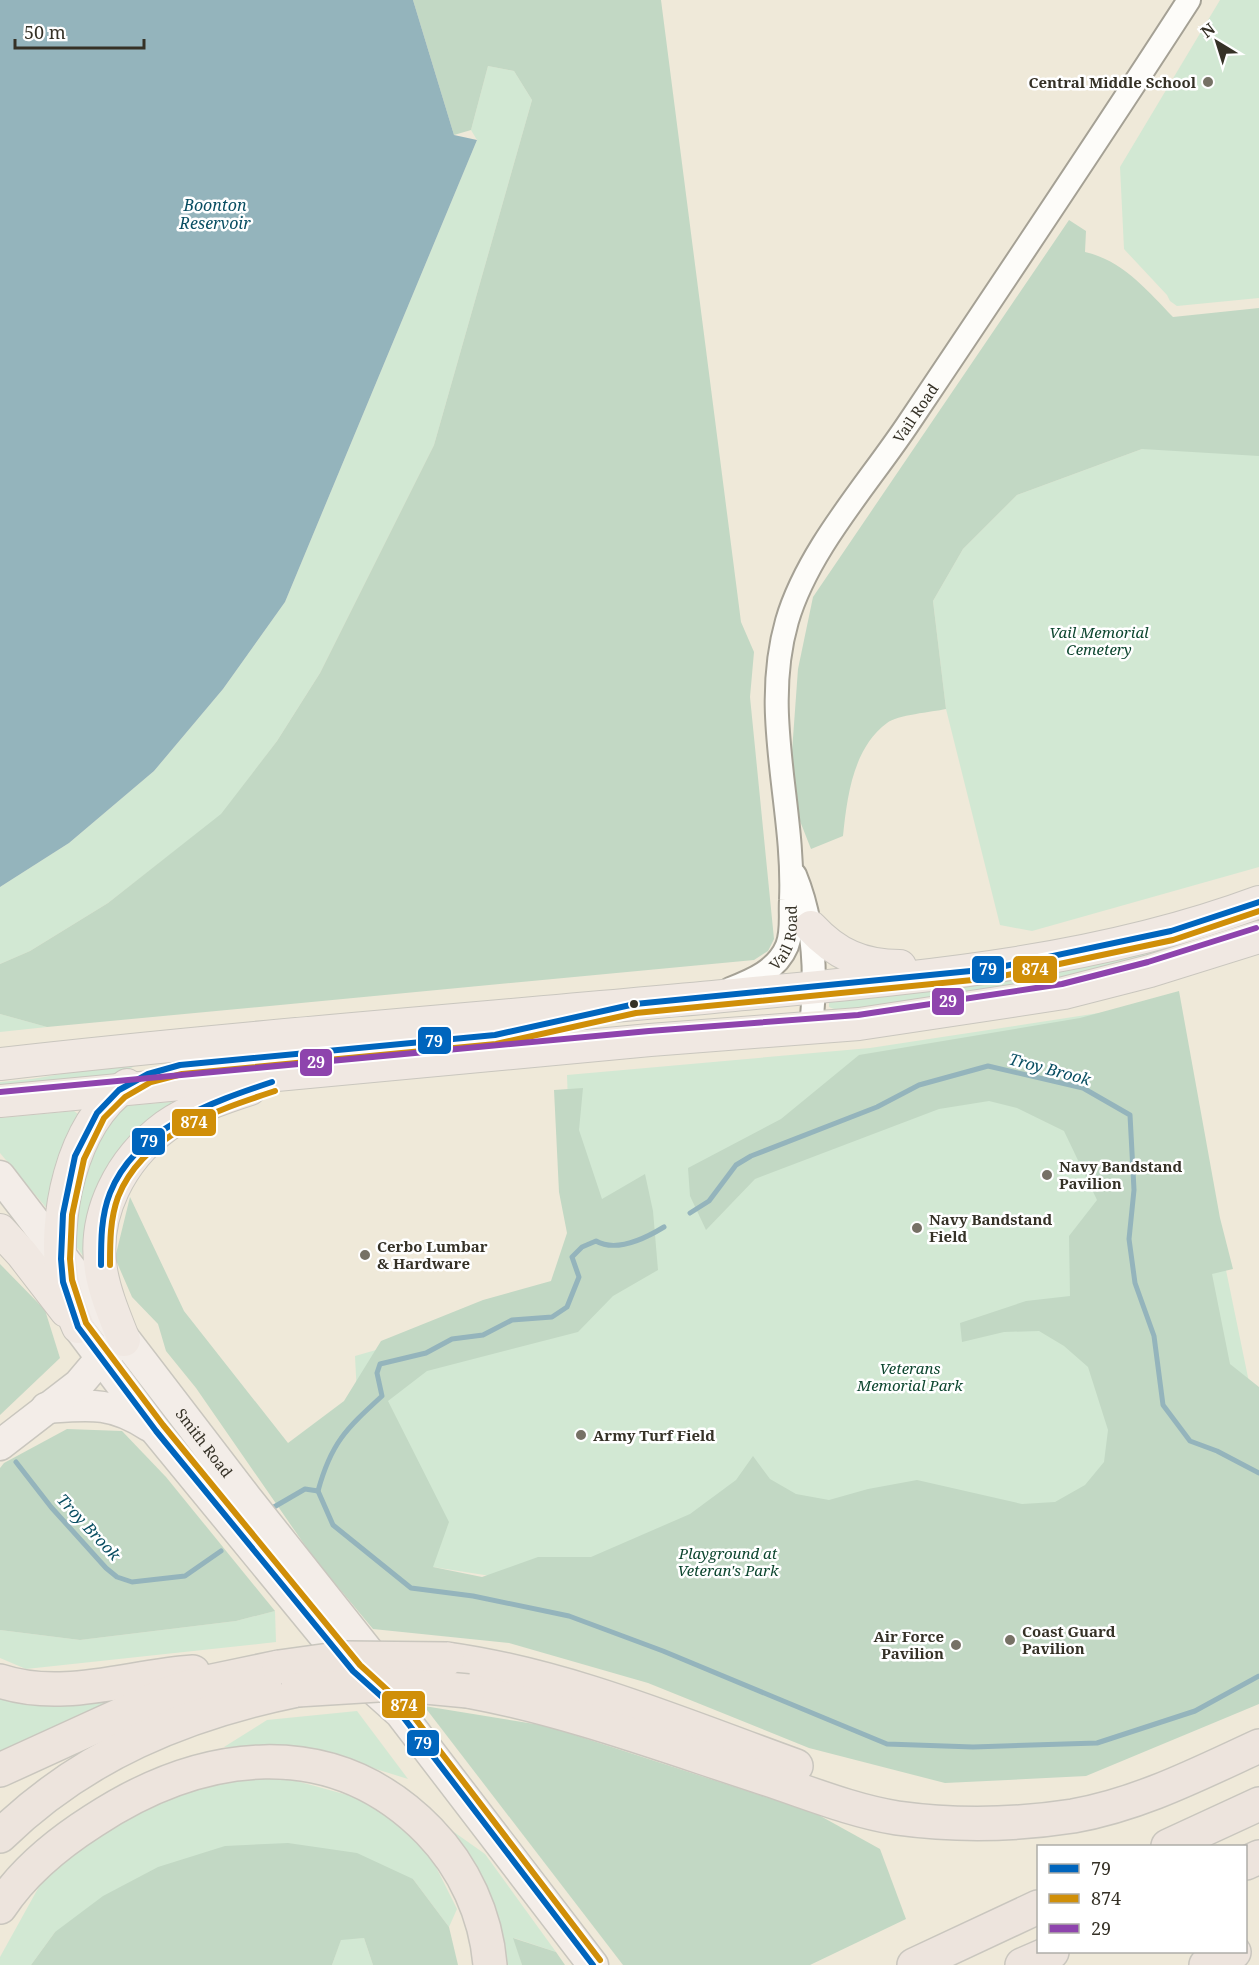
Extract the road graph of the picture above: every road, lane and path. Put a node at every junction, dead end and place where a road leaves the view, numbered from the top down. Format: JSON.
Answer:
{"nodes":[{"id":1,"x":1189,"y":0,"type":"edge"},
{"id":2,"x":792,"y":869,"type":"junction"},
{"id":3,"x":1259,"y":902,"type":"edge"},
{"id":4,"x":811,"y":927,"type":"junction"},
{"id":5,"x":1259,"y":938,"type":"edge"},
{"id":6,"x":991,"y":969,"type":"junction"},
{"id":7,"x":815,"y":987,"type":"junction"},
{"id":8,"x":706,"y":997,"type":"junction"},
{"id":9,"x":635,"y":1004,"type":"junction"},
{"id":10,"x":811,"y":1027,"type":"junction"},
{"id":11,"x":0,"y":1064,"type":"edge"},
{"id":12,"x":296,"y":1075,"type":"junction"},
{"id":13,"x":119,"y":1090,"type":"junction"},
{"id":14,"x":0,"y":1101,"type":"edge"},
{"id":15,"x":0,"y":1176,"type":"edge"},
{"id":16,"x":0,"y":1230,"type":"edge"},
{"id":17,"x":61,"y":1259,"type":"junction"},
{"id":18,"x":78,"y":1328,"type":"junction"},
{"id":19,"x":112,"y":1349,"type":"junction"},
{"id":20,"x":46,"y":1408,"type":"junction"},
{"id":21,"x":156,"y":1431,"type":"junction"},
{"id":22,"x":0,"y":1444,"type":"edge"},
{"id":23,"x":288,"y":1679,"type":"junction"},
{"id":24,"x":0,"y":1681,"type":"edge"},
{"id":25,"x":400,"y":1713,"type":"junction"},
{"id":26,"x":1259,"y":1746,"type":"edge"},
{"id":27,"x":1221,"y":1764,"type":"junction"},
{"id":28,"x":0,"y":1770,"type":"edge"},
{"id":29,"x":1259,"y":1804,"type":"edge"},
{"id":30,"x":0,"y":1836,"type":"edge"},
{"id":31,"x":1170,"y":1845,"type":"edge"},
{"id":32,"x":0,"y":1907,"type":"edge"},
{"id":33,"x":1037,"y":1907,"type":"edge"},
{"id":34,"x":1050,"y":1953,"type":"edge"},
{"id":35,"x":1232,"y":1953,"type":"edge"},
{"id":36,"x":490,"y":1965,"type":"edge"},
{"id":37,"x":593,"y":1965,"type":"edge"},
{"id":38,"x":914,"y":1965,"type":"edge"},
{"id":39,"x":1022,"y":1965,"type":"edge"},
{"id":40,"x":1206,"y":1965,"type":"edge"}],
"edges":[{"from":1,"to":2,"type":"street","name":"Vail Road"},
{"from":2,"to":4,"type":"street","name":"Vail Road"},
{"from":2,"to":8,"type":"street","name":"Vail Road"},
{"from":3,"to":6,"type":"highway"},
{"from":4,"to":6,"type":"highway"},
{"from":4,"to":7,"type":"street","name":"Vail Road"},
{"from":5,"to":10,"type":"highway"},
{"from":6,"to":7,"type":"highway"},
{"from":7,"to":8,"type":"highway"},
{"from":7,"to":10,"type":"street","name":"Vail Road"},
{"from":8,"to":9,"type":"highway"},
{"from":9,"to":11,"type":"highway"},
{"from":9,"to":13,"type":"highway"},
{"from":10,"to":12,"type":"highway"},
{"from":12,"to":13,"type":"highway"},
{"from":12,"to":19,"type":"highway"},
{"from":13,"to":14,"type":"highway"},
{"from":13,"to":17,"type":"highway"},
{"from":15,"to":17,"type":"main road","name":"Smith Road"},
{"from":16,"to":18,"type":"highway"},
{"from":17,"to":18,"type":"highway"},
{"from":17,"to":19,"type":"main road","name":"Smith Road"},
{"from":18,"to":19,"type":"main road","name":"Smith Road"},
{"from":19,"to":20,"type":"main road"},
{"from":19,"to":21,"type":"main road","name":"Smith Road"},
{"from":19,"to":25,"type":"main road","name":"Smith Road"},
{"from":20,"to":21,"type":"main road"},
{"from":20,"to":22,"type":"main road"},
{"from":21,"to":25,"type":"main road","name":"Smith Road"},
{"from":23,"to":24,"type":"highway"},
{"from":23,"to":27,"type":"highway","bridge":true},
{"from":23,"to":27,"type":"highway","bridge":true},
{"from":23,"to":28,"type":"highway"},
{"from":23,"to":30,"type":"highway"},
{"from":25,"to":37,"type":"main road","name":"Smith Road"},
{"from":26,"to":27,"type":"highway"},
{"from":29,"to":31,"type":"highway"},
{"from":32,"to":36,"type":"highway"},
{"from":33,"to":38,"type":"highway"},
{"from":34,"to":39,"type":"highway"},
{"from":35,"to":40,"type":"highway"}]}
